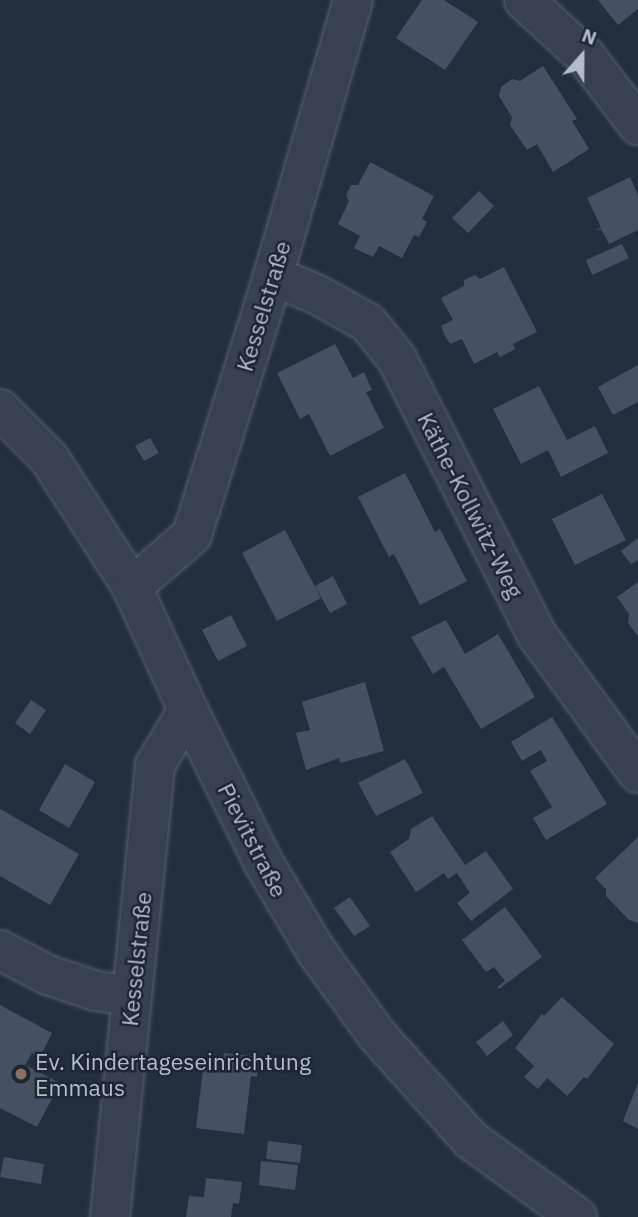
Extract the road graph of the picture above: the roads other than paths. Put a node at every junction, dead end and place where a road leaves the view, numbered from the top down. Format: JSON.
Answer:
{"nodes":[{"id":1,"x":353,"y":0,"type":"edge"},
{"id":2,"x":524,"y":0,"type":"edge"},
{"id":3,"x":638,"y":125,"type":"edge"},
{"id":4,"x":273,"y":276,"type":"junction"},
{"id":5,"x":0,"y":409,"type":"edge"},
{"id":6,"x":132,"y":587,"type":"junction"},
{"id":7,"x":188,"y":710,"type":"junction"},
{"id":8,"x":638,"y":772,"type":"edge"},
{"id":9,"x":0,"y":950,"type":"edge"},
{"id":10,"x":132,"y":996,"type":"junction"},
{"id":11,"x":110,"y":1217,"type":"edge"},
{"id":12,"x":577,"y":1217,"type":"edge"}],
"edges":[{"from":1,"to":4,"type":"street","name":"Kesselstraße"},
{"from":2,"to":3,"type":"street"},
{"from":4,"to":6,"type":"street","name":"Kesselstraße"},
{"from":4,"to":8,"type":"street","name":"Käthe-Kollwitz-Weg"},
{"from":5,"to":6,"type":"street","name":"Pievitstraße"},
{"from":6,"to":7,"type":"street","name":"Pievitstraße"},
{"from":7,"to":10,"type":"street","name":"Kesselstraße"},
{"from":7,"to":12,"type":"street","name":"Pievitstraße"},
{"from":9,"to":10,"type":"street"},
{"from":10,"to":11,"type":"street","name":"Kesselstraße"}]}
